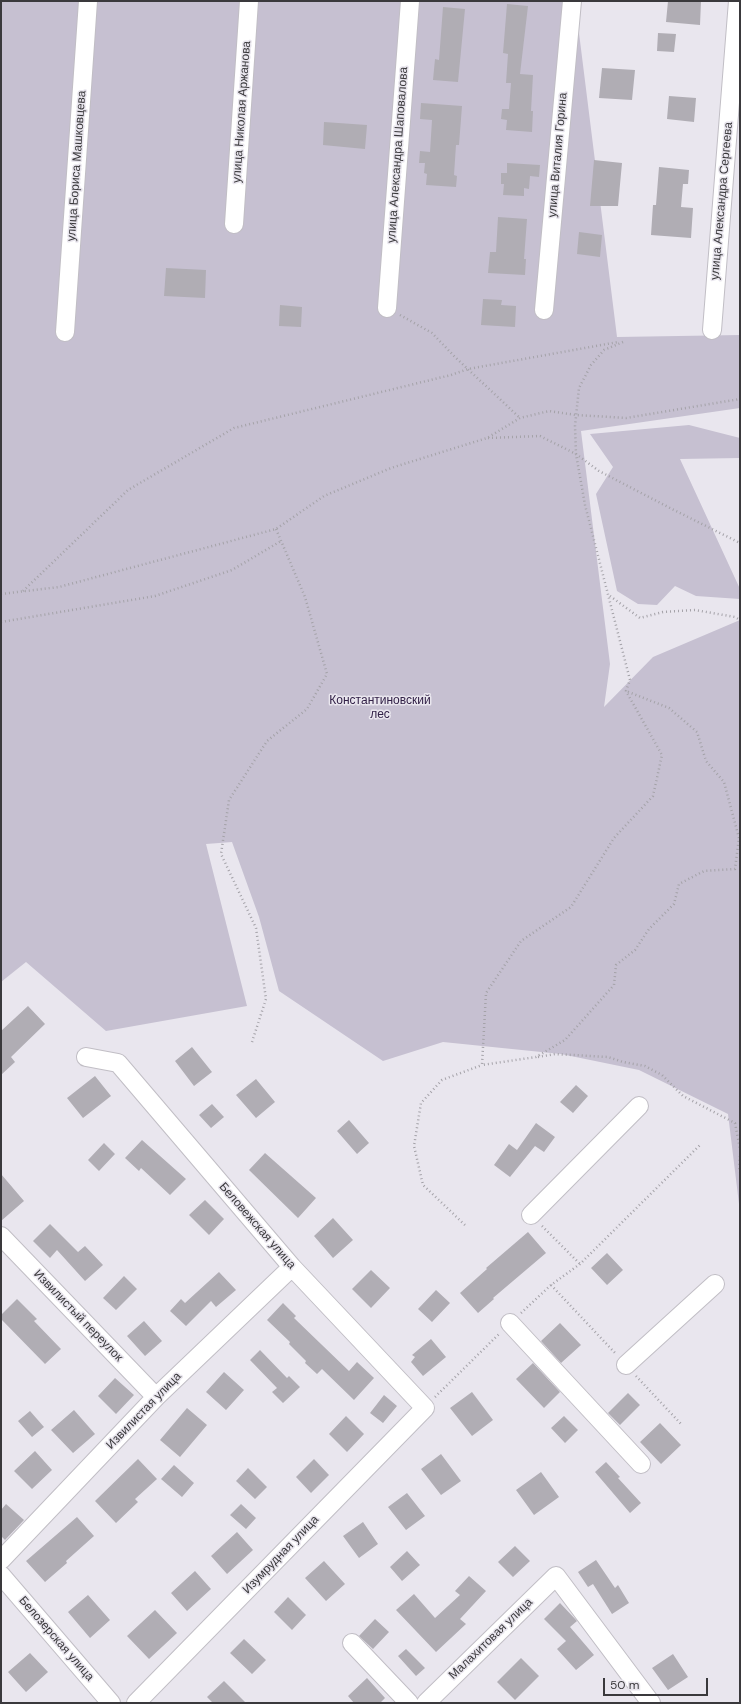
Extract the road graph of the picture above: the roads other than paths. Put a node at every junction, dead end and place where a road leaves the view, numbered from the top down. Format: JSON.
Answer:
{"nodes":[{"id":1,"x":88,"y":1,"type":"edge"},
{"id":2,"x":249,"y":1,"type":"edge"},
{"id":3,"x":410,"y":1,"type":"edge"},
{"id":4,"x":572,"y":1,"type":"edge"},
{"id":5,"x":738,"y":1,"type":"edge"},
{"id":6,"x":234,"y":224,"type":"dead end"},
{"id":7,"x":387,"y":308,"type":"road end"},
{"id":8,"x":544,"y":310,"type":"dead end"},
{"id":9,"x":712,"y":330,"type":"dead end"},
{"id":10,"x":65,"y":332,"type":"dead end"},
{"id":11,"x":86,"y":1057,"type":"dead end"},
{"id":12,"x":639,"y":1106,"type":"dead end"},
{"id":13,"x":531,"y":1214,"type":"road end"},
{"id":14,"x":1,"y":1236,"type":"edge"},
{"id":15,"x":292,"y":1267,"type":"junction"},
{"id":16,"x":715,"y":1284,"type":"dead end"},
{"id":17,"x":510,"y":1323,"type":"road end"},
{"id":18,"x":626,"y":1365,"type":"dead end"},
{"id":19,"x":156,"y":1397,"type":"junction"},
{"id":20,"x":425,"y":1408,"type":"joint"},
{"id":21,"x":641,"y":1464,"type":"dead end"},
{"id":22,"x":1,"y":1560,"type":"edge"},
{"id":23,"x":1,"y":1575,"type":"edge"},
{"id":24,"x":352,"y":1643,"type":"dead end"},
{"id":25,"x":111,"y":1703,"type":"edge"},
{"id":26,"x":136,"y":1703,"type":"edge"},
{"id":27,"x":409,"y":1703,"type":"edge"},
{"id":28,"x":426,"y":1703,"type":"edge"},
{"id":29,"x":651,"y":1703,"type":"edge"}],
"edges":[{"from":1,"to":10,"type":"street","name":"улица Бориса Машковцева"},
{"from":2,"to":6,"type":"street","name":"улица Николая Аржанова"},
{"from":3,"to":7,"type":"street","name":"улица Александра Шаповалова"},
{"from":4,"to":8,"type":"street","name":"улица Виталия Горина"},
{"from":5,"to":9,"type":"street","name":"улица Александра Сергеева"},
{"from":11,"to":15,"type":"street","name":"Беловежская улица"},
{"from":12,"to":13,"type":"street"},
{"from":14,"to":19,"type":"street","name":"Извилистый переулок"},
{"from":15,"to":19,"type":"street","name":"Извилистая улица"},
{"from":15,"to":20,"type":"street","name":"Беловежская улица"},
{"from":16,"to":18,"type":"street"},
{"from":17,"to":21,"type":"street"},
{"from":19,"to":22,"type":"street","name":"Извилистая улица"},
{"from":20,"to":26,"type":"street","name":"Изумрудная улица"},
{"from":23,"to":25,"type":"street","name":"Белозерская улица"},
{"from":24,"to":27,"type":"street"},
{"from":28,"to":29,"type":"street","name":"Малахитовая улица"}]}
